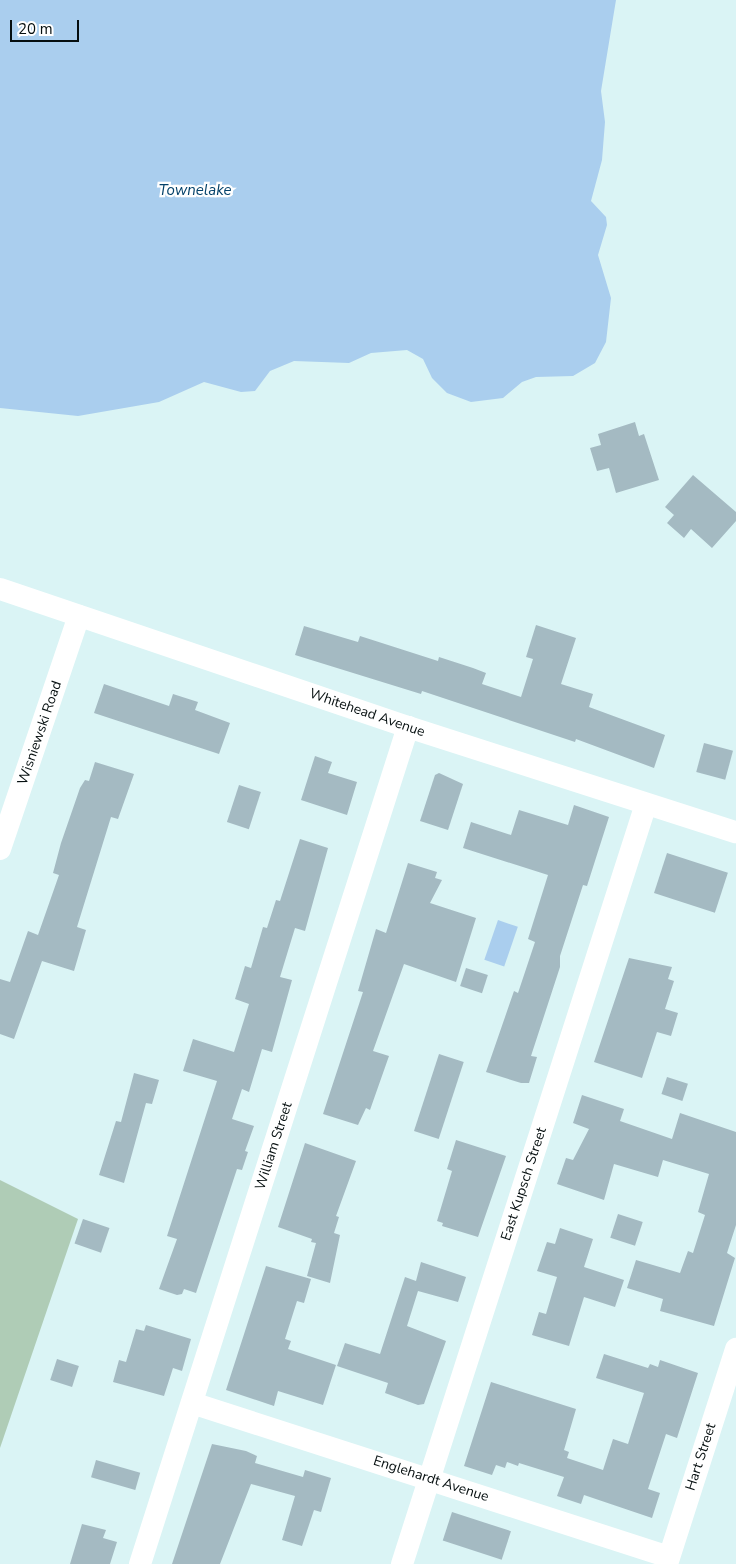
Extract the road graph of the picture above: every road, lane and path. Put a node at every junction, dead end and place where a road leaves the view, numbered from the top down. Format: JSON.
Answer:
{"nodes":[{"id":1,"x":0,"y":589,"type":"edge"},
{"id":2,"x":79,"y":616,"type":"junction"},
{"id":3,"x":408,"y":727,"type":"junction"},
{"id":4,"x":646,"y":804,"type":"junction"},
{"id":5,"x":736,"y":832,"type":"edge"},
{"id":6,"x":0,"y":849,"type":"edge"},
{"id":7,"x":736,"y":1349,"type":"edge"},
{"id":8,"x":192,"y":1403,"type":"junction"},
{"id":9,"x":429,"y":1478,"type":"junction"},
{"id":10,"x":668,"y":1560,"type":"edge"},
{"id":11,"x":140,"y":1564,"type":"edge"},
{"id":12,"x":402,"y":1564,"type":"edge"}],
"edges":[{"from":1,"to":2,"type":"street","name":"Whitehead Avenue"},
{"from":2,"to":3,"type":"street","name":"Whitehead Avenue"},
{"from":2,"to":6,"type":"street","name":"Wisniewski Road"},
{"from":3,"to":4,"type":"street","name":"Whitehead Avenue"},
{"from":3,"to":8,"type":"street","name":"William Street"},
{"from":4,"to":5,"type":"street","name":"Whitehead Avenue"},
{"from":4,"to":9,"type":"street","name":"East Kupsch Street"},
{"from":7,"to":10,"type":"street","name":"Hart Street"},
{"from":8,"to":9,"type":"street","name":"Englehardt Avenue"},
{"from":8,"to":11,"type":"street","name":"William Street"},
{"from":9,"to":10,"type":"street","name":"Englehardt Avenue"},
{"from":9,"to":12,"type":"street","name":"East Kupsch Street"}]}
